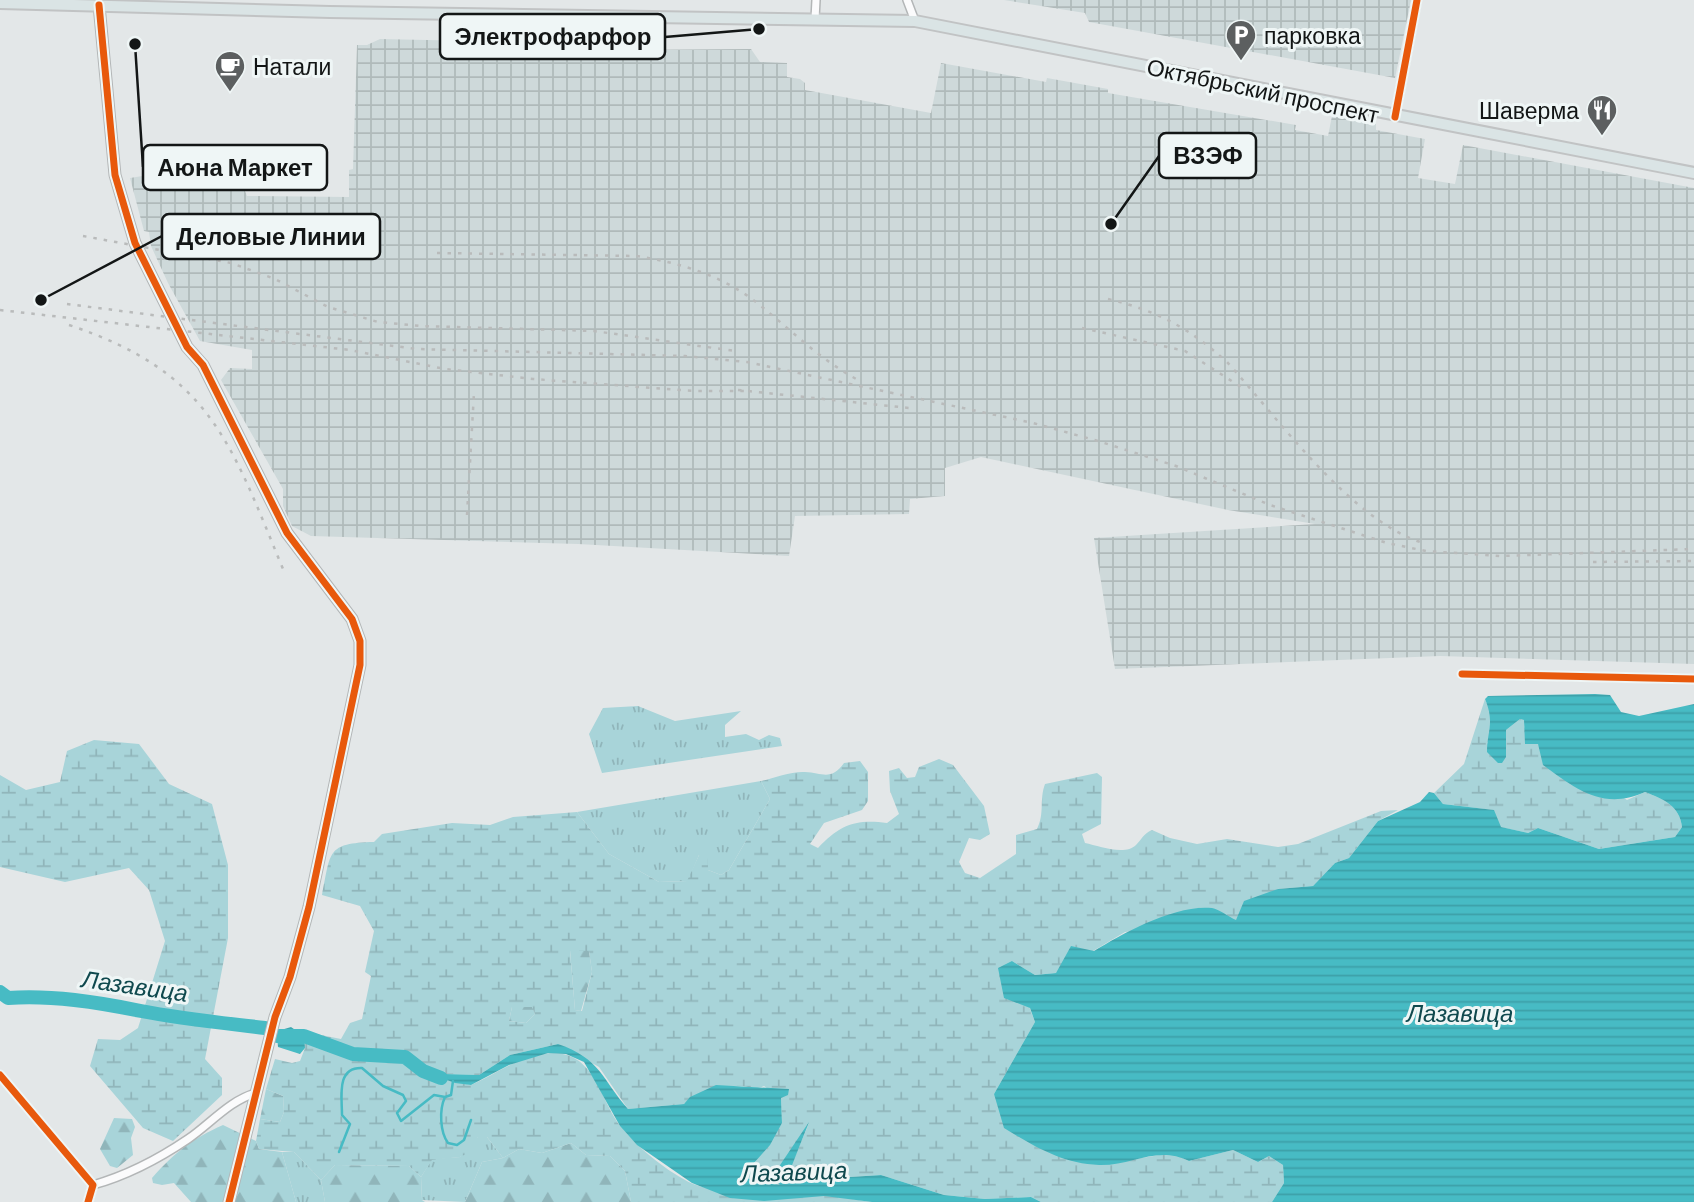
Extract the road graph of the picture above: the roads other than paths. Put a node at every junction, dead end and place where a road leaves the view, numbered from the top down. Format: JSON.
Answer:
{"nodes":[{"id":1,"x":817,"y":0,"type":"edge"},
{"id":2,"x":907,"y":0,"type":"edge"},
{"id":3,"x":1417,"y":0,"type":"edge"},
{"id":4,"x":0,"y":3,"type":"edge"},
{"id":5,"x":99,"y":5,"type":"junction"},
{"id":6,"x":815,"y":19,"type":"junction"},
{"id":7,"x":915,"y":21,"type":"junction"},
{"id":8,"x":1395,"y":117,"type":"junction"},
{"id":9,"x":1694,"y":173,"type":"edge"},
{"id":10,"x":1462,"y":674,"type":"dead end"},
{"id":11,"x":1694,"y":680,"type":"edge"},
{"id":12,"x":0,"y":1075,"type":"edge"},
{"id":13,"x":256,"y":1093,"type":"junction"},
{"id":14,"x":93,"y":1185,"type":"junction"},
{"id":15,"x":88,"y":1202,"type":"edge"},
{"id":16,"x":229,"y":1202,"type":"edge"}],
"edges":[{"from":1,"to":6,"type":"street"},
{"from":2,"to":7,"type":"street"},
{"from":3,"to":8,"type":"street"},
{"from":4,"to":5,"type":"main road","name":"Октябрьский проспект"},
{"from":5,"to":6,"type":"main road","name":"Октябрьский проспект"},
{"from":5,"to":13,"type":"street"},
{"from":6,"to":7,"type":"main road","name":"Октябрьский проспект"},
{"from":7,"to":8,"type":"main road","name":"Октябрьский проспект"},
{"from":8,"to":9,"type":"main road","name":"Октябрьский проспект"},
{"from":10,"to":11,"type":"street"},
{"from":12,"to":14,"type":"street"},
{"from":13,"to":14,"type":"street"},
{"from":13,"to":16,"type":"street"},
{"from":14,"to":15,"type":"street"}]}
